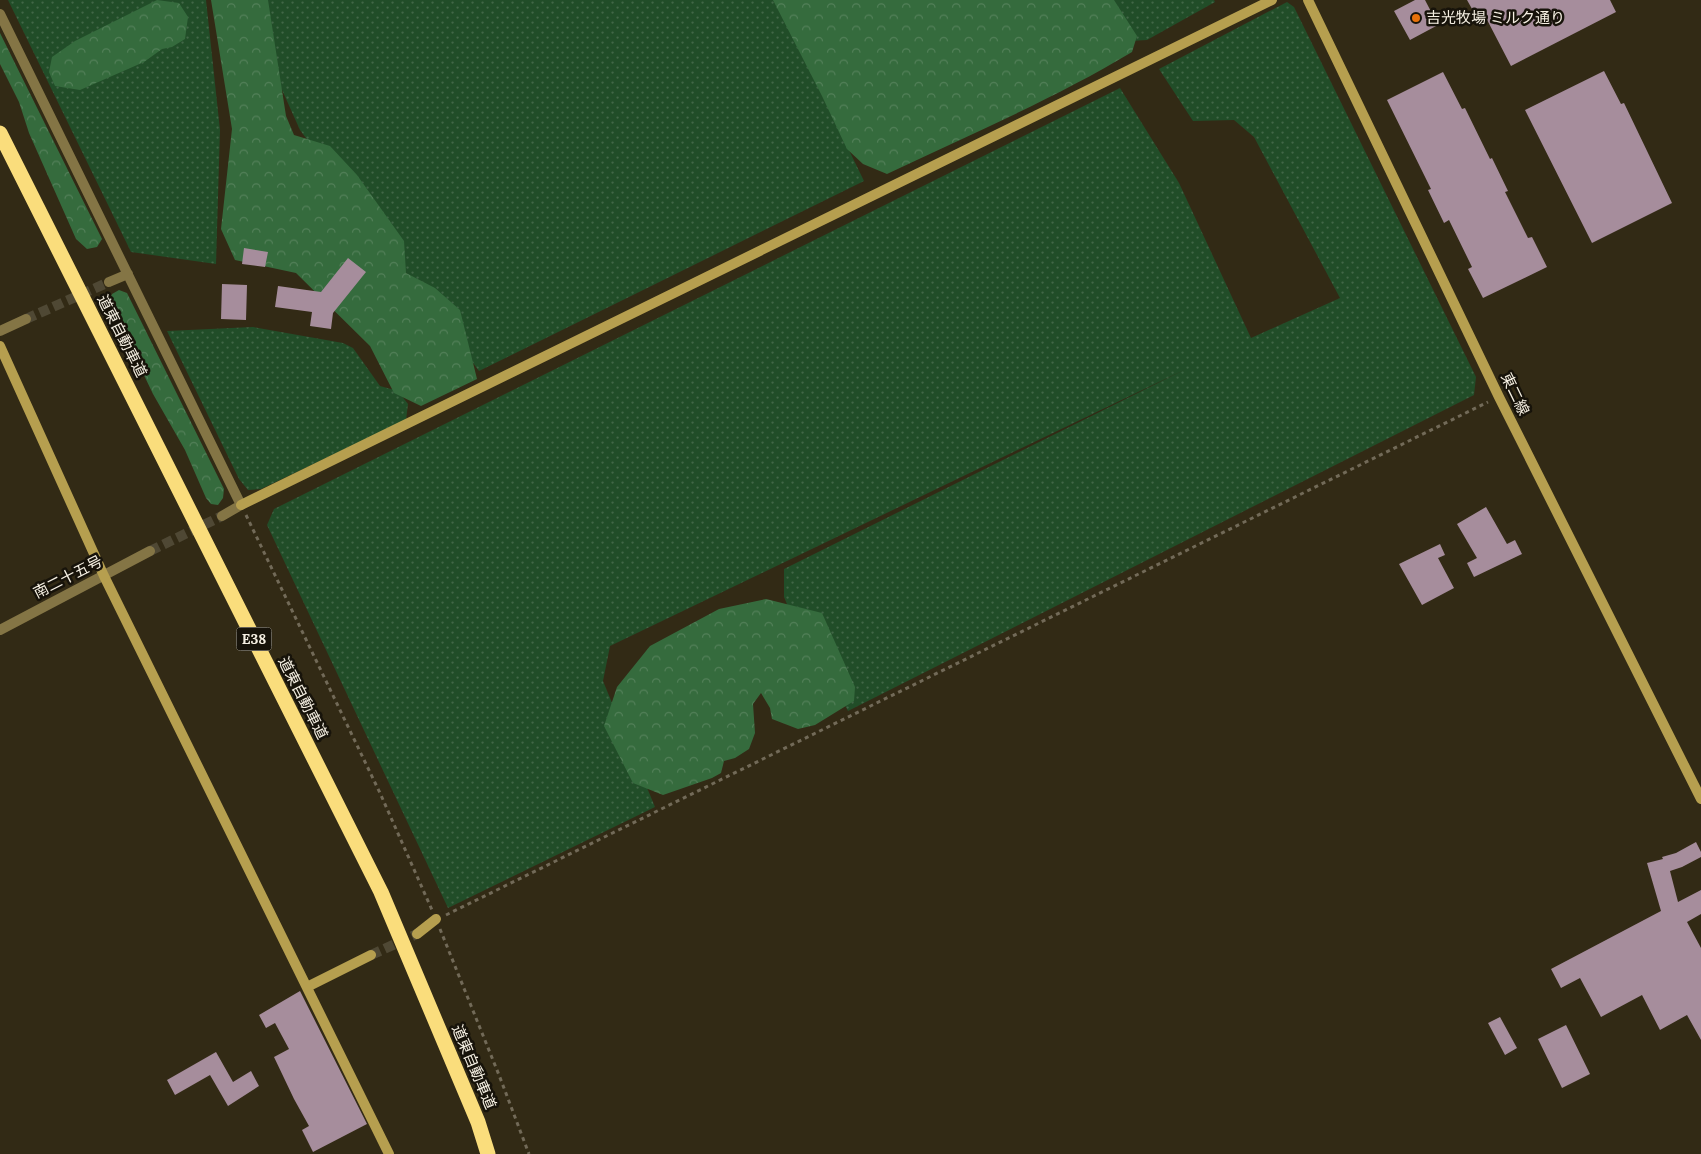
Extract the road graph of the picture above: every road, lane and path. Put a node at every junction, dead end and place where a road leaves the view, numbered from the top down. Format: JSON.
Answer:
{"nodes":[{"id":1,"x":1272,"y":0,"type":"edge"},
{"id":2,"x":1308,"y":0,"type":"edge"},
{"id":3,"x":0,"y":14,"type":"edge"},
{"id":4,"x":0,"y":133,"type":"edge"},
{"id":5,"x":128,"y":274,"type":"junction"},
{"id":6,"x":110,"y":282,"type":"tunnel mouth"},
{"id":7,"x":26,"y":319,"type":"tunnel mouth"},
{"id":8,"x":0,"y":331,"type":"edge"},
{"id":9,"x":0,"y":346,"type":"edge"},
{"id":10,"x":1499,"y":397,"type":"junction"},
{"id":11,"x":241,"y":506,"type":"junction"},
{"id":12,"x":222,"y":516,"type":"tunnel mouth"},
{"id":13,"x":150,"y":551,"type":"tunnel mouth"},
{"id":14,"x":104,"y":576,"type":"junction"},
{"id":15,"x":0,"y":630,"type":"edge"},
{"id":16,"x":1701,"y":799,"type":"edge"},
{"id":17,"x":436,"y":920,"type":"junction"},
{"id":18,"x":417,"y":934,"type":"tunnel mouth"},
{"id":19,"x":371,"y":955,"type":"tunnel mouth"},
{"id":20,"x":307,"y":987,"type":"junction"},
{"id":21,"x":389,"y":1153,"type":"edge"},
{"id":22,"x":488,"y":1154,"type":"edge"},
{"id":23,"x":529,"y":1154,"type":"edge"}],
"edges":[{"from":1,"to":11,"type":"street"},
{"from":2,"to":10,"type":"street","name":"東二線"},
{"from":3,"to":5,"type":"street"},
{"from":4,"to":22,"type":"highway","name":"道東自動車道","number":"E38"},
{"from":5,"to":6,"type":"street"},
{"from":5,"to":11,"type":"street"},
{"from":7,"to":8,"type":"street"},
{"from":9,"to":14,"type":"street"},
{"from":10,"to":16,"type":"street","name":"東二線"},
{"from":10,"to":17,"type":"path"},
{"from":11,"to":12,"type":"street"},
{"from":11,"to":17,"type":"path"},
{"from":13,"to":14,"type":"street","name":"南二十五号"},
{"from":14,"to":15,"type":"street","name":"南二十五号"},
{"from":14,"to":20,"type":"street"},
{"from":17,"to":18,"type":"street"},
{"from":17,"to":23,"type":"path"},
{"from":19,"to":20,"type":"street"},
{"from":20,"to":21,"type":"street"}]}
